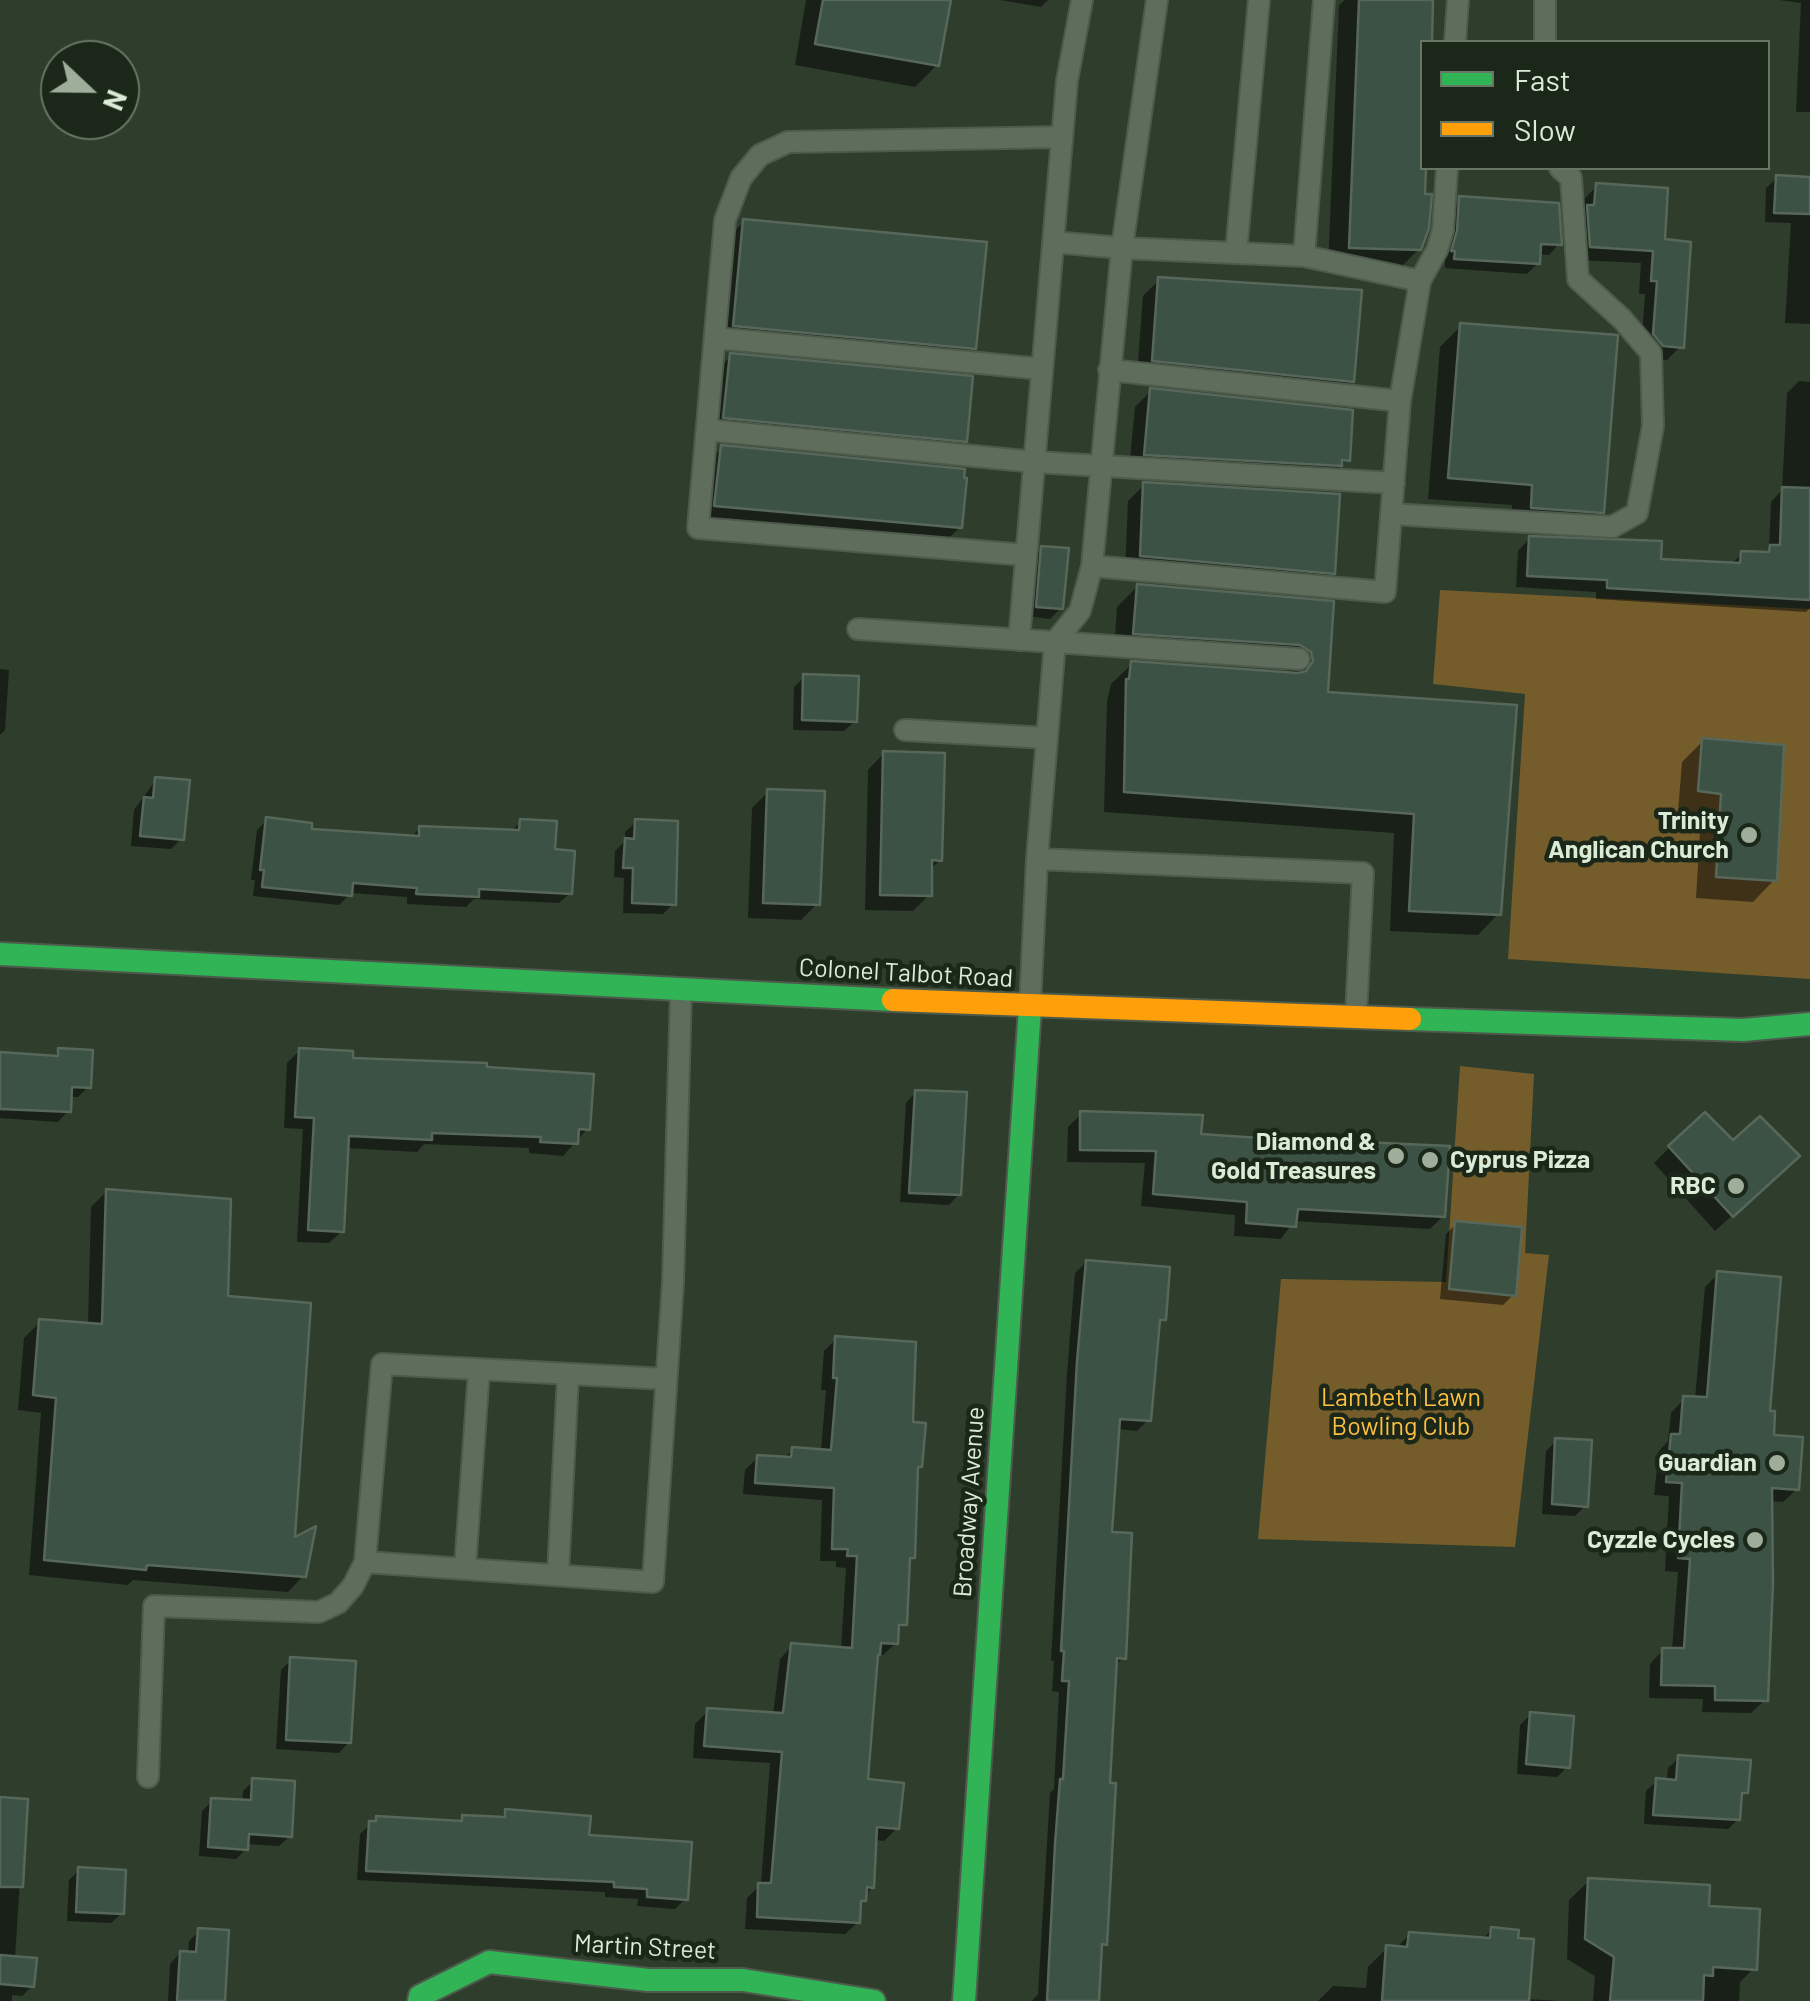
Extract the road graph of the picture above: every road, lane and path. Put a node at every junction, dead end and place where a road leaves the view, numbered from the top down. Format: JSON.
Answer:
{"nodes":[{"id":1,"x":1082,"y":0,"type":"edge"},
{"id":2,"x":1158,"y":0,"type":"edge"},
{"id":3,"x":1259,"y":0,"type":"edge"},
{"id":4,"x":1324,"y":0,"type":"edge"},
{"id":5,"x":1458,"y":0,"type":"edge"},
{"id":6,"x":1545,"y":0,"type":"edge"},
{"id":7,"x":1455,"y":40,"type":"edge"},
{"id":8,"x":1545,"y":40,"type":"edge"},
{"id":9,"x":1062,"y":137,"type":"junction"},
{"id":10,"x":1447,"y":170,"type":"edge"},
{"id":11,"x":1562,"y":170,"type":"edge"},
{"id":12,"x":1053,"y":242,"type":"junction"},
{"id":13,"x":1122,"y":248,"type":"junction"},
{"id":14,"x":1236,"y":253,"type":"junction"},
{"id":15,"x":1304,"y":256,"type":"junction"},
{"id":16,"x":1420,"y":281,"type":"junction"},
{"id":17,"x":715,"y":338,"type":"junction"},
{"id":18,"x":1042,"y":369,"type":"junction"},
{"id":19,"x":1109,"y":370,"type":"junction"},
{"id":20,"x":1400,"y":401,"type":"junction"},
{"id":21,"x":707,"y":430,"type":"junction"},
{"id":22,"x":1034,"y":462,"type":"junction"},
{"id":23,"x":1101,"y":466,"type":"junction"},
{"id":24,"x":1394,"y":483,"type":"junction"},
{"id":25,"x":1391,"y":514,"type":"junction"},
{"id":26,"x":1026,"y":555,"type":"junction"},
{"id":27,"x":1092,"y":566,"type":"junction"},
{"id":28,"x":858,"y":630,"type":"dead end"},
{"id":29,"x":1019,"y":640,"type":"junction"},
{"id":30,"x":1055,"y":642,"type":"junction"},
{"id":31,"x":1299,"y":660,"type":"dead end"},
{"id":32,"x":905,"y":730,"type":"dead end"},
{"id":33,"x":1047,"y":738,"type":"junction"},
{"id":34,"x":1037,"y":859,"type":"junction"},
{"id":35,"x":0,"y":954,"type":"edge"},
{"id":36,"x":681,"y":988,"type":"junction"},
{"id":37,"x":1030,"y":1007,"type":"junction"},
{"id":38,"x":1356,"y":1018,"type":"junction"},
{"id":39,"x":1810,"y":1024,"type":"edge"},
{"id":40,"x":479,"y":1370,"type":"junction"},
{"id":41,"x":568,"y":1375,"type":"junction"},
{"id":42,"x":666,"y":1380,"type":"junction"},
{"id":43,"x":366,"y":1562,"type":"junction"},
{"id":44,"x":465,"y":1568,"type":"junction"},
{"id":45,"x":558,"y":1575,"type":"junction"},
{"id":46,"x":148,"y":1777,"type":"dead end"},
{"id":47,"x":420,"y":1999,"type":"edge"},
{"id":48,"x":874,"y":2001,"type":"edge"},
{"id":49,"x":964,"y":2001,"type":"edge"}],
"edges":[{"from":1,"to":9,"type":"lane"},
{"from":2,"to":13,"type":"lane"},
{"from":3,"to":14,"type":"lane"},
{"from":4,"to":15,"type":"lane"},
{"from":5,"to":7,"type":"lane"},
{"from":6,"to":8,"type":"lane"},
{"from":9,"to":12,"type":"lane"},
{"from":9,"to":17,"type":"lane"},
{"from":10,"to":16,"type":"lane"},
{"from":11,"to":25,"type":"lane"},
{"from":12,"to":13,"type":"lane"},
{"from":12,"to":18,"type":"lane"},
{"from":13,"to":14,"type":"lane"},
{"from":13,"to":19,"type":"lane"},
{"from":14,"to":15,"type":"lane"},
{"from":15,"to":16,"type":"lane"},
{"from":16,"to":20,"type":"lane"},
{"from":17,"to":18,"type":"lane"},
{"from":17,"to":21,"type":"lane"},
{"from":18,"to":22,"type":"lane"},
{"from":19,"to":20,"type":"lane"},
{"from":19,"to":23,"type":"lane"},
{"from":20,"to":24,"type":"lane"},
{"from":21,"to":22,"type":"lane"},
{"from":21,"to":26,"type":"lane"},
{"from":22,"to":23,"type":"lane"},
{"from":22,"to":26,"type":"lane"},
{"from":23,"to":24,"type":"lane"},
{"from":23,"to":27,"type":"lane"},
{"from":24,"to":25,"type":"lane"},
{"from":25,"to":27,"type":"lane"},
{"from":26,"to":29,"type":"lane"},
{"from":27,"to":30,"type":"lane"},
{"from":28,"to":29,"type":"lane"},
{"from":29,"to":30,"type":"lane"},
{"from":30,"to":31,"type":"lane"},
{"from":30,"to":33,"type":"lane"},
{"from":32,"to":33,"type":"lane"},
{"from":33,"to":34,"type":"lane"},
{"from":34,"to":37,"type":"lane"},
{"from":34,"to":38,"type":"lane"},
{"from":35,"to":36,"type":"main road","name":"Colonel Talbot Road"},
{"from":36,"to":37,"type":"main road","name":"Colonel Talbot Road"},
{"from":36,"to":42,"type":"lane"},
{"from":37,"to":38,"type":"main road","name":"Colonel Talbot Road"},
{"from":37,"to":49,"type":"main road","name":"Broadway Avenue"},
{"from":38,"to":39,"type":"main road","name":"Colonel Talbot Road"},
{"from":40,"to":41,"type":"lane"},
{"from":40,"to":43,"type":"lane"},
{"from":40,"to":44,"type":"lane"},
{"from":41,"to":42,"type":"lane"},
{"from":41,"to":45,"type":"lane"},
{"from":42,"to":45,"type":"lane"},
{"from":43,"to":44,"type":"lane"},
{"from":43,"to":46,"type":"lane"},
{"from":44,"to":45,"type":"lane"},
{"from":47,"to":48,"type":"main road","name":"Martin Street"}]}
